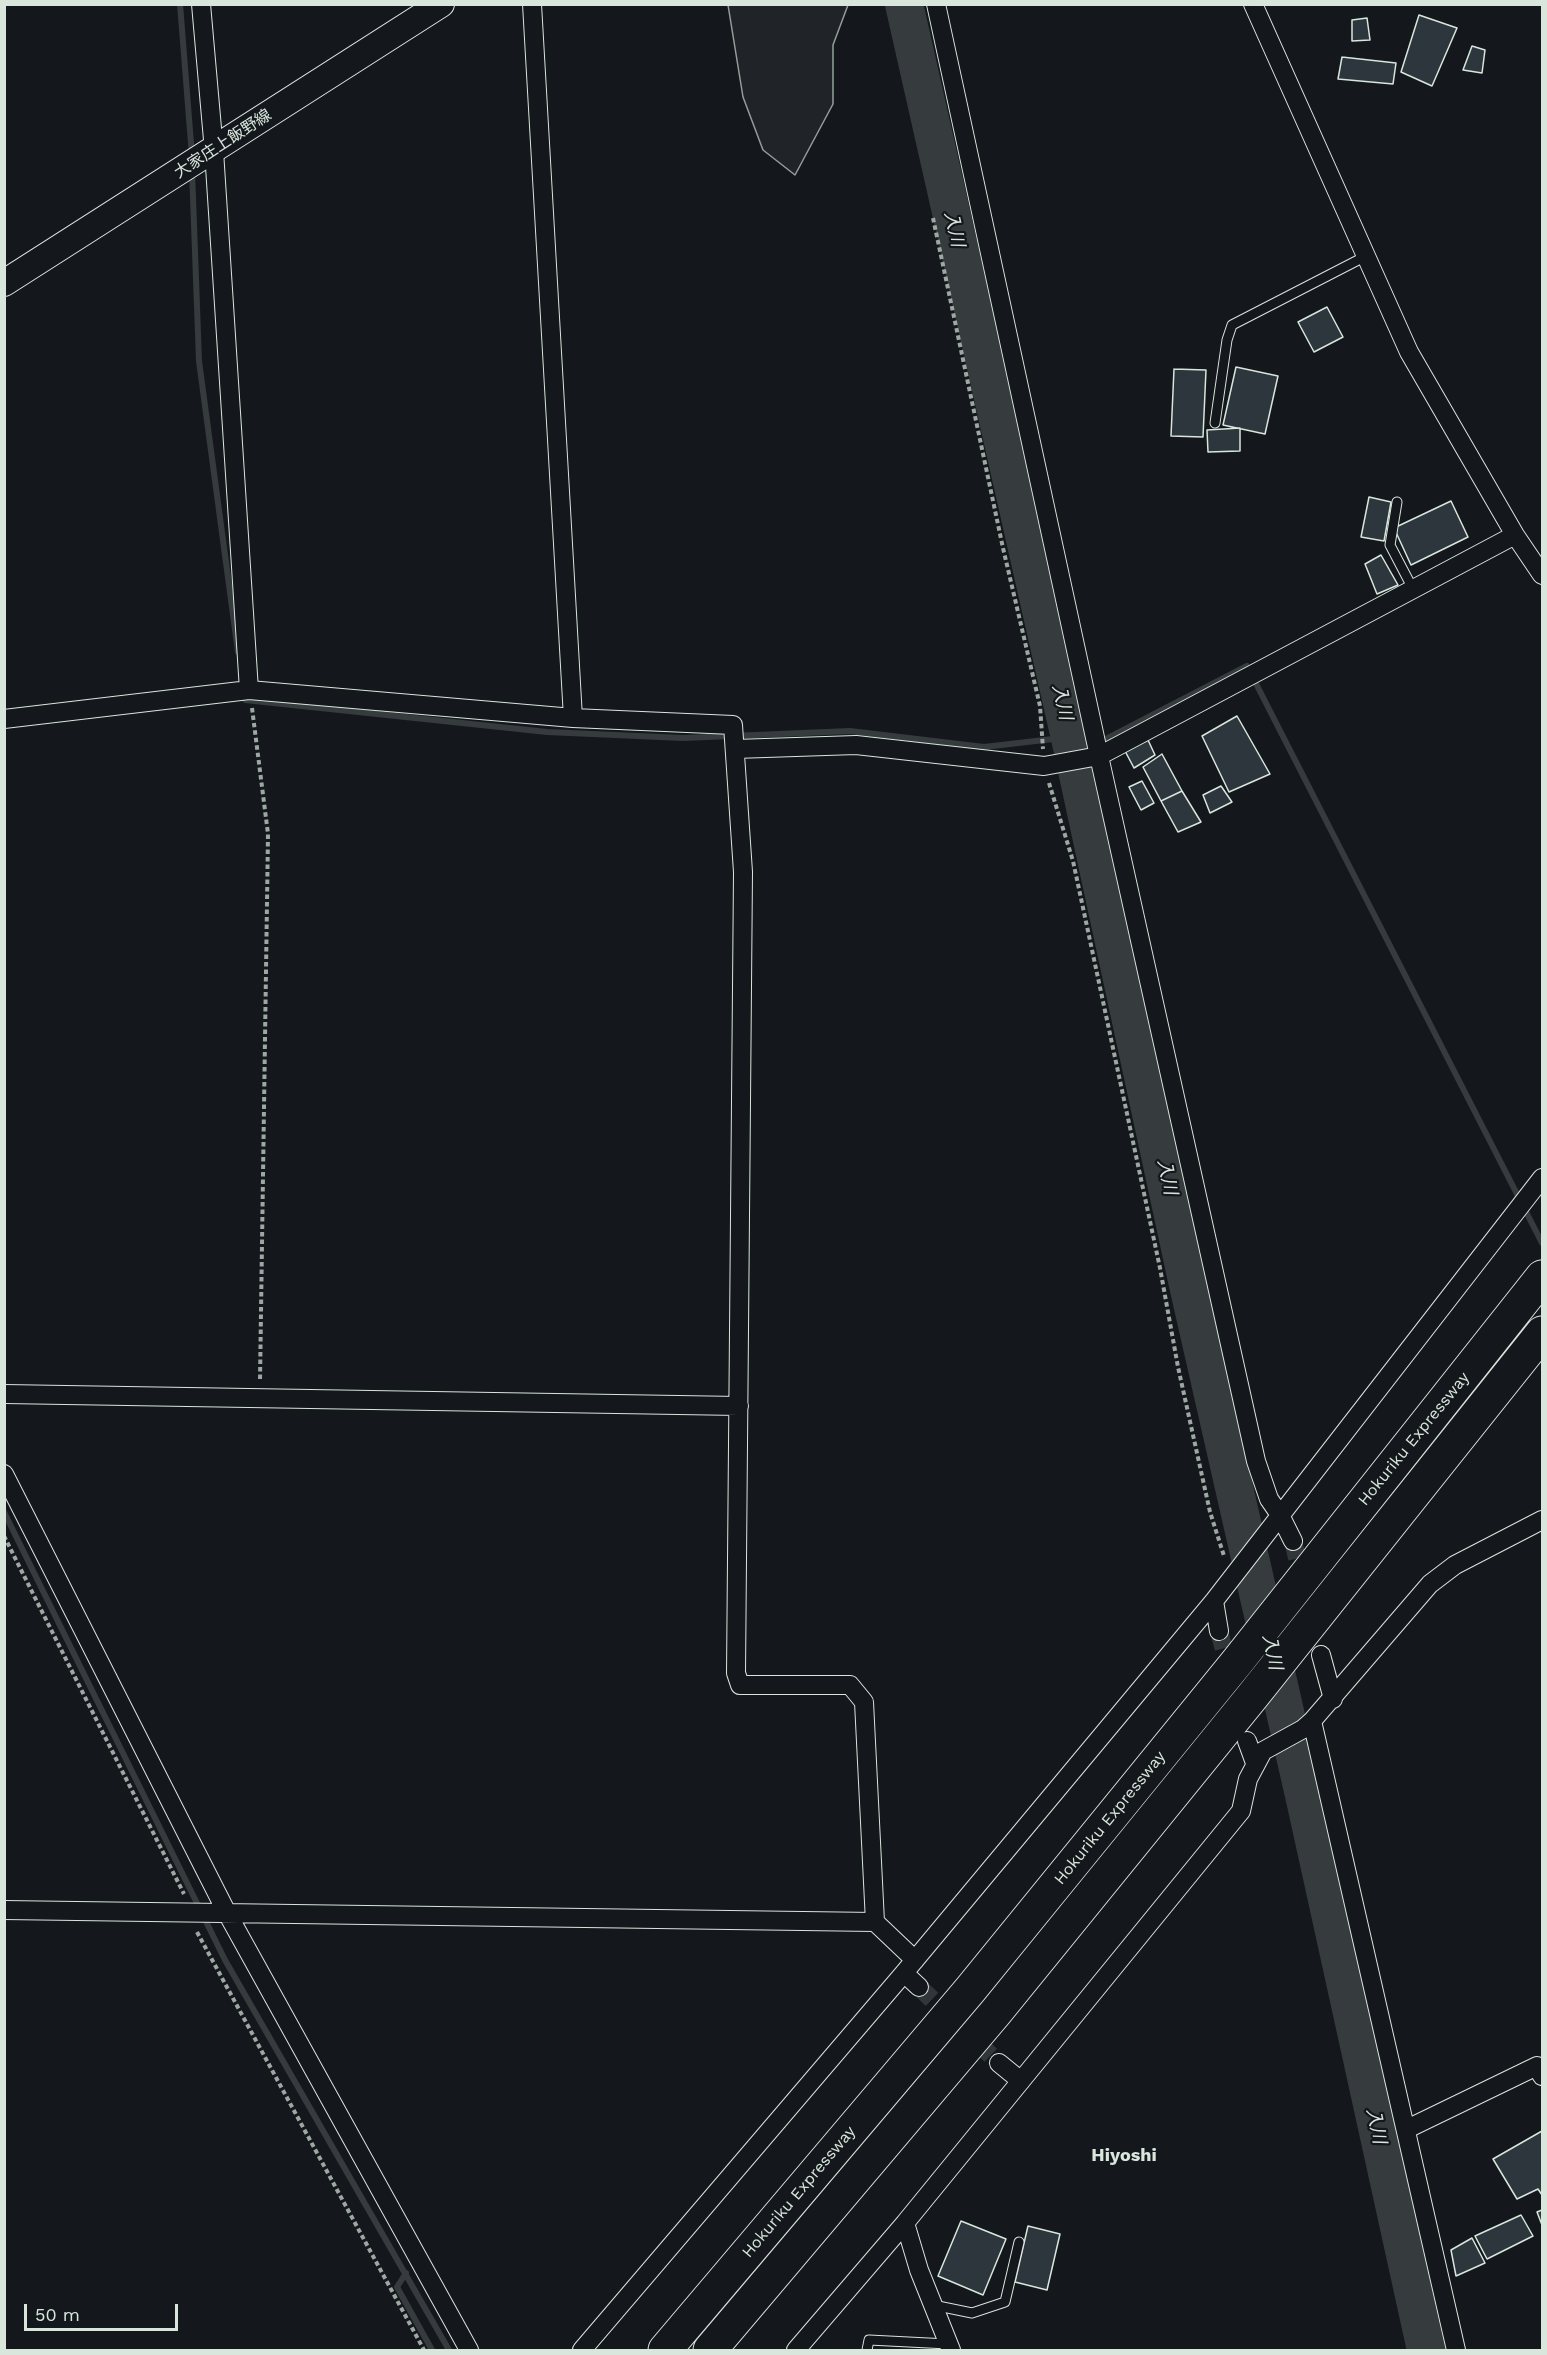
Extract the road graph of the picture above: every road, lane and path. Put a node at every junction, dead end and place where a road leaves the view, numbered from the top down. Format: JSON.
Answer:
{"nodes":[{"id":1,"x":201,"y":4,"type":"edge"},
{"id":2,"x":441,"y":4,"type":"edge"},
{"id":3,"x":532,"y":4,"type":"edge"},
{"id":4,"x":936,"y":4,"type":"edge"},
{"id":5,"x":1253,"y":4,"type":"edge"},
{"id":6,"x":214,"y":151,"type":"junction"},
{"id":7,"x":933,"y":218,"type":"dead end"},
{"id":8,"x":1366,"y":256,"type":"junction"},
{"id":9,"x":4,"y":283,"type":"edge"},
{"id":10,"x":1215,"y":423,"type":"dead end"},
{"id":11,"x":1397,"y":502,"type":"dead end"},
{"id":12,"x":1515,"y":535,"type":"junction"},
{"id":13,"x":1542,"y":575,"type":"edge"},
{"id":14,"x":1413,"y":589,"type":"junction"},
{"id":15,"x":249,"y":690,"type":"junction"},
{"id":16,"x":573,"y":718,"type":"junction"},
{"id":17,"x":4,"y":719,"type":"edge"},
{"id":18,"x":735,"y":749,"type":"junction"},
{"id":19,"x":1099,"y":756,"type":"junction"},
{"id":20,"x":1049,"y":765,"type":"junction"},
{"id":21,"x":1542,"y":1178,"type":"edge"},
{"id":22,"x":1542,"y":1277,"type":"edge"},
{"id":23,"x":1542,"y":1333,"type":"edge"},
{"id":24,"x":4,"y":1394,"type":"edge"},
{"id":25,"x":260,"y":1398,"type":"junction"},
{"id":26,"x":739,"y":1406,"type":"junction"},
{"id":27,"x":4,"y":1474,"type":"edge"},
{"id":28,"x":1280,"y":1515,"type":"junction"},
{"id":29,"x":1542,"y":1520,"type":"edge"},
{"id":30,"x":4,"y":1536,"type":"edge"},
{"id":31,"x":1293,"y":1541,"type":"tunnel mouth"},
{"id":32,"x":1231,"y":1577,"type":"junction"},
{"id":33,"x":1214,"y":1601,"type":"junction"},
{"id":34,"x":1219,"y":1631,"type":"tunnel mouth"},
{"id":35,"x":1314,"y":1642,"type":"junction"},
{"id":36,"x":1333,"y":1699,"type":"junction"},
{"id":37,"x":1312,"y":1721,"type":"junction"},
{"id":38,"x":1247,"y":1741,"type":"dead end"},
{"id":39,"x":1255,"y":1763,"type":"junction"},
{"id":40,"x":4,"y":1910,"type":"edge"},
{"id":41,"x":187,"y":1913,"type":"junction"},
{"id":42,"x":227,"y":1913,"type":"junction"},
{"id":43,"x":875,"y":1922,"type":"junction"},
{"id":44,"x":910,"y":1966,"type":"junction"},
{"id":45,"x":919,"y":1988,"type":"tunnel mouth"},
{"id":46,"x":999,"y":2063,"type":"tunnel mouth"},
{"id":47,"x":1541,"y":2068,"type":"edge"},
{"id":48,"x":1021,"y":2082,"type":"junction"},
{"id":49,"x":1407,"y":2129,"type":"junction"},
{"id":50,"x":905,"y":2223,"type":"junction"},
{"id":51,"x":1019,"y":2242,"type":"dead end"},
{"id":52,"x":933,"y":2305,"type":"junction"},
{"id":53,"x":949,"y":2347,"type":"edge"},
{"id":54,"x":424,"y":2350,"type":"edge"},
{"id":55,"x":468,"y":2350,"type":"edge"},
{"id":56,"x":582,"y":2350,"type":"edge"},
{"id":57,"x":665,"y":2350,"type":"edge"},
{"id":58,"x":710,"y":2350,"type":"edge"},
{"id":59,"x":796,"y":2350,"type":"edge"},
{"id":60,"x":867,"y":2350,"type":"edge"},
{"id":61,"x":1456,"y":2350,"type":"edge"}],
"edges":[{"from":1,"to":6,"type":"street"},
{"from":2,"to":6,"type":"main road","name":"大家庄上飯野線"},
{"from":3,"to":16,"type":"street"},
{"from":4,"to":19,"type":"street"},
{"from":5,"to":8,"type":"street"},
{"from":6,"to":9,"type":"main road","name":"大家庄上飯野線"},
{"from":6,"to":15,"type":"street"},
{"from":7,"to":20,"type":"path"},
{"from":8,"to":10,"type":"lane"},
{"from":8,"to":12,"type":"street"},
{"from":11,"to":14,"type":"lane"},
{"from":12,"to":13,"type":"street"},
{"from":12,"to":14,"type":"street"},
{"from":14,"to":19,"type":"street"},
{"from":15,"to":16,"type":"street"},
{"from":15,"to":17,"type":"street"},
{"from":15,"to":25,"type":"path"},
{"from":16,"to":18,"type":"street"},
{"from":18,"to":20,"type":"street"},
{"from":18,"to":26,"type":"street"},
{"from":19,"to":20,"type":"street"},
{"from":19,"to":28,"type":"street"},
{"from":20,"to":32,"type":"path"},
{"from":21,"to":28,"type":"street"},
{"from":22,"to":57,"type":"highway","name":"Hokuriku Expressway"},
{"from":23,"to":35,"type":"highway","name":"Hokuriku Expressway"},
{"from":24,"to":25,"type":"street"},
{"from":25,"to":26,"type":"street"},
{"from":26,"to":43,"type":"street"},
{"from":27,"to":42,"type":"street"},
{"from":28,"to":31,"type":"street"},
{"from":28,"to":32,"type":"street"},
{"from":29,"to":36,"type":"street"},
{"from":30,"to":41,"type":"path"},
{"from":32,"to":33,"type":"street"},
{"from":33,"to":34,"type":"street"},
{"from":33,"to":44,"type":"street"},
{"from":35,"to":36,"type":"street"},
{"from":35,"to":58,"type":"highway","name":"Hokuriku Expressway"},
{"from":36,"to":37,"type":"street"},
{"from":37,"to":39,"type":"street"},
{"from":37,"to":49,"type":"street"},
{"from":38,"to":39,"type":"street"},
{"from":39,"to":48,"type":"street"},
{"from":40,"to":41,"type":"street"},
{"from":41,"to":42,"type":"street"},
{"from":41,"to":54,"type":"path"},
{"from":42,"to":43,"type":"street"},
{"from":42,"to":55,"type":"street"},
{"from":43,"to":44,"type":"street"},
{"from":44,"to":45,"type":"street"},
{"from":44,"to":56,"type":"street"},
{"from":46,"to":48,"type":"street"},
{"from":47,"to":49,"type":"street"},
{"from":48,"to":50,"type":"street"},
{"from":49,"to":61,"type":"street"},
{"from":50,"to":52,"type":"street"},
{"from":50,"to":59,"type":"street"},
{"from":51,"to":52,"type":"lane"},
{"from":52,"to":53,"type":"street"},
{"from":53,"to":60,"type":"lane"}]}
